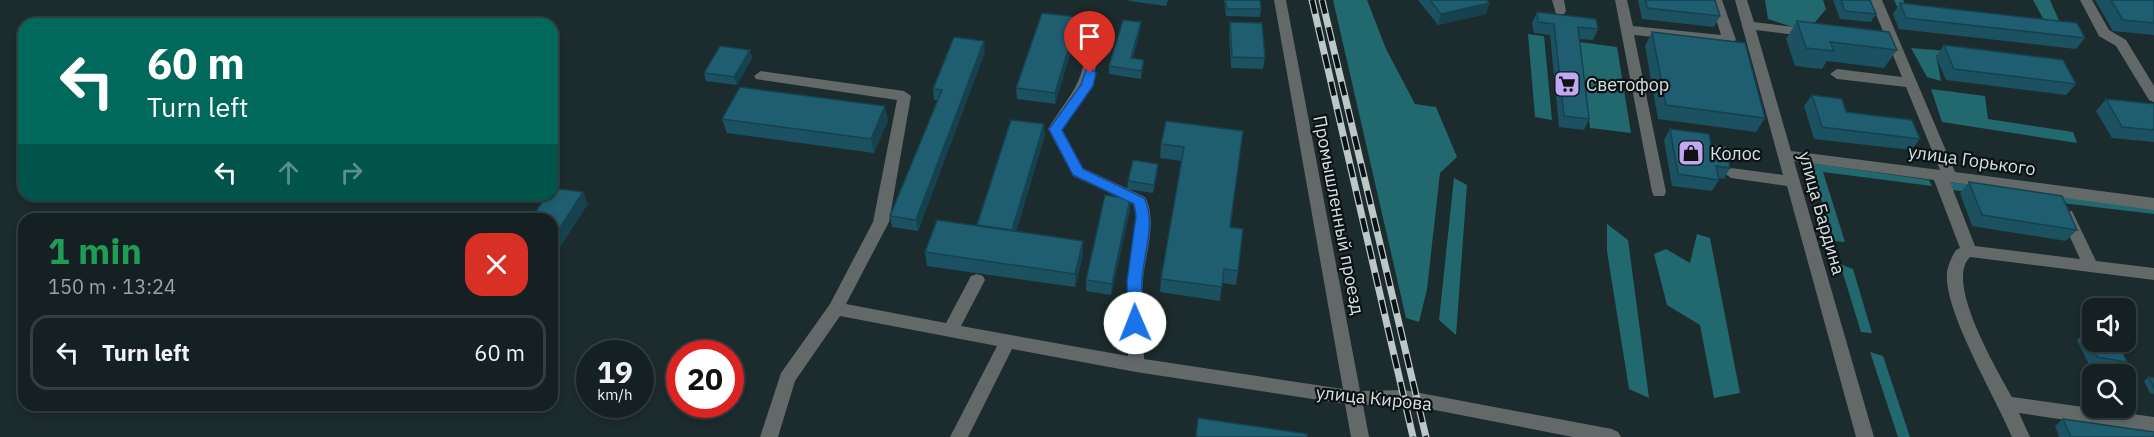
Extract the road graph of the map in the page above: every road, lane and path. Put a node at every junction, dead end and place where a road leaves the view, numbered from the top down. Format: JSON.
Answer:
{"nodes":[{"id":1,"x":1280,"y":0,"type":"edge"},
{"id":2,"x":1621,"y":0,"type":"edge"},
{"id":3,"x":1716,"y":0,"type":"edge"},
{"id":4,"x":1741,"y":0,"type":"edge"},
{"id":5,"x":1876,"y":0,"type":"edge"},
{"id":6,"x":2086,"y":0,"type":"edge"},
{"id":7,"x":1056,"y":20,"type":"edge"},
{"id":8,"x":1748,"y":25,"type":"junction"},
{"id":9,"x":1628,"y":30,"type":"junction"},
{"id":10,"x":1825,"y":34,"type":"edge"},
{"id":11,"x":1837,"y":74,"type":"dead end"},
{"id":12,"x":761,"y":76,"type":"dead end"},
{"id":13,"x":1911,"y":83,"type":"junction"},
{"id":14,"x":2154,"y":97,"type":"edge"},
{"id":15,"x":1908,"y":127,"type":"edge"},
{"id":16,"x":1930,"y":130,"type":"junction"},
{"id":17,"x":1785,"y":155,"type":"junction"},
{"id":18,"x":1731,"y":173,"type":"edge"},
{"id":19,"x":1945,"y":177,"type":"junction"},
{"id":20,"x":1792,"y":182,"type":"junction"},
{"id":21,"x":2056,"y":191,"type":"junction"},
{"id":22,"x":1659,"y":192,"type":"dead end"},
{"id":23,"x":2154,"y":204,"type":"edge"},
{"id":24,"x":1969,"y":251,"type":"junction"},
{"id":25,"x":2091,"y":266,"type":"junction"},
{"id":26,"x":2152,"y":278,"type":"edge"},
{"id":27,"x":977,"y":280,"type":"dead end"},
{"id":28,"x":836,"y":309,"type":"junction"},
{"id":29,"x":951,"y":330,"type":"junction"},
{"id":30,"x":1008,"y":341,"type":"junction"},
{"id":31,"x":1136,"y":365,"type":"junction"},
{"id":32,"x":1353,"y":398,"type":"junction"},
{"id":33,"x":2007,"y":404,"type":"junction"},
{"id":34,"x":2154,"y":425,"type":"edge"},
{"id":35,"x":769,"y":437,"type":"edge"},
{"id":36,"x":959,"y":437,"type":"edge"},
{"id":37,"x":1360,"y":437,"type":"edge"},
{"id":38,"x":1612,"y":437,"type":"edge"},
{"id":39,"x":1865,"y":437,"type":"edge"},
{"id":40,"x":2021,"y":437,"type":"edge"}],
"edges":[{"from":1,"to":32,"type":"street","name":"Промышленный проезд"},
{"from":2,"to":9,"type":"street"},
{"from":3,"to":9,"type":"street"},
{"from":4,"to":8,"type":"street","name":"улица Бардина"},
{"from":5,"to":13,"type":"street"},
{"from":6,"to":14,"type":"street"},
{"from":7,"to":31,"type":"street"},
{"from":8,"to":10,"type":"street"},
{"from":8,"to":17,"type":"street","name":"улица Бардина"},
{"from":9,"to":22,"type":"street"},
{"from":11,"to":13,"type":"street"},
{"from":12,"to":28,"type":"street"},
{"from":13,"to":16,"type":"street"},
{"from":15,"to":16,"type":"street"},
{"from":16,"to":19,"type":"street"},
{"from":17,"to":19,"type":"street","name":"улица Горького"},
{"from":17,"to":20,"type":"street","name":"улица Бардина"},
{"from":18,"to":20,"type":"street"},
{"from":19,"to":21,"type":"street","name":"улица Горького"},
{"from":19,"to":24,"type":"street"},
{"from":20,"to":39,"type":"street","name":"улица Бардина"},
{"from":21,"to":23,"type":"street","name":"улица Горького"},
{"from":21,"to":25,"type":"street"},
{"from":24,"to":25,"type":"street"},
{"from":24,"to":33,"type":"street"},
{"from":25,"to":26,"type":"street"},
{"from":27,"to":29,"type":"street"},
{"from":28,"to":29,"type":"street","name":"улица Кирова"},
{"from":28,"to":35,"type":"street"},
{"from":29,"to":30,"type":"street","name":"улица Кирова"},
{"from":30,"to":31,"type":"street","name":"улица Кирова"},
{"from":30,"to":36,"type":"street"},
{"from":31,"to":32,"type":"street","name":"улица Кирова"},
{"from":32,"to":37,"type":"street","name":"Промышленный проезд"},
{"from":32,"to":38,"type":"street","name":"улица Кирова"},
{"from":33,"to":34,"type":"street"},
{"from":33,"to":40,"type":"street"}]}
